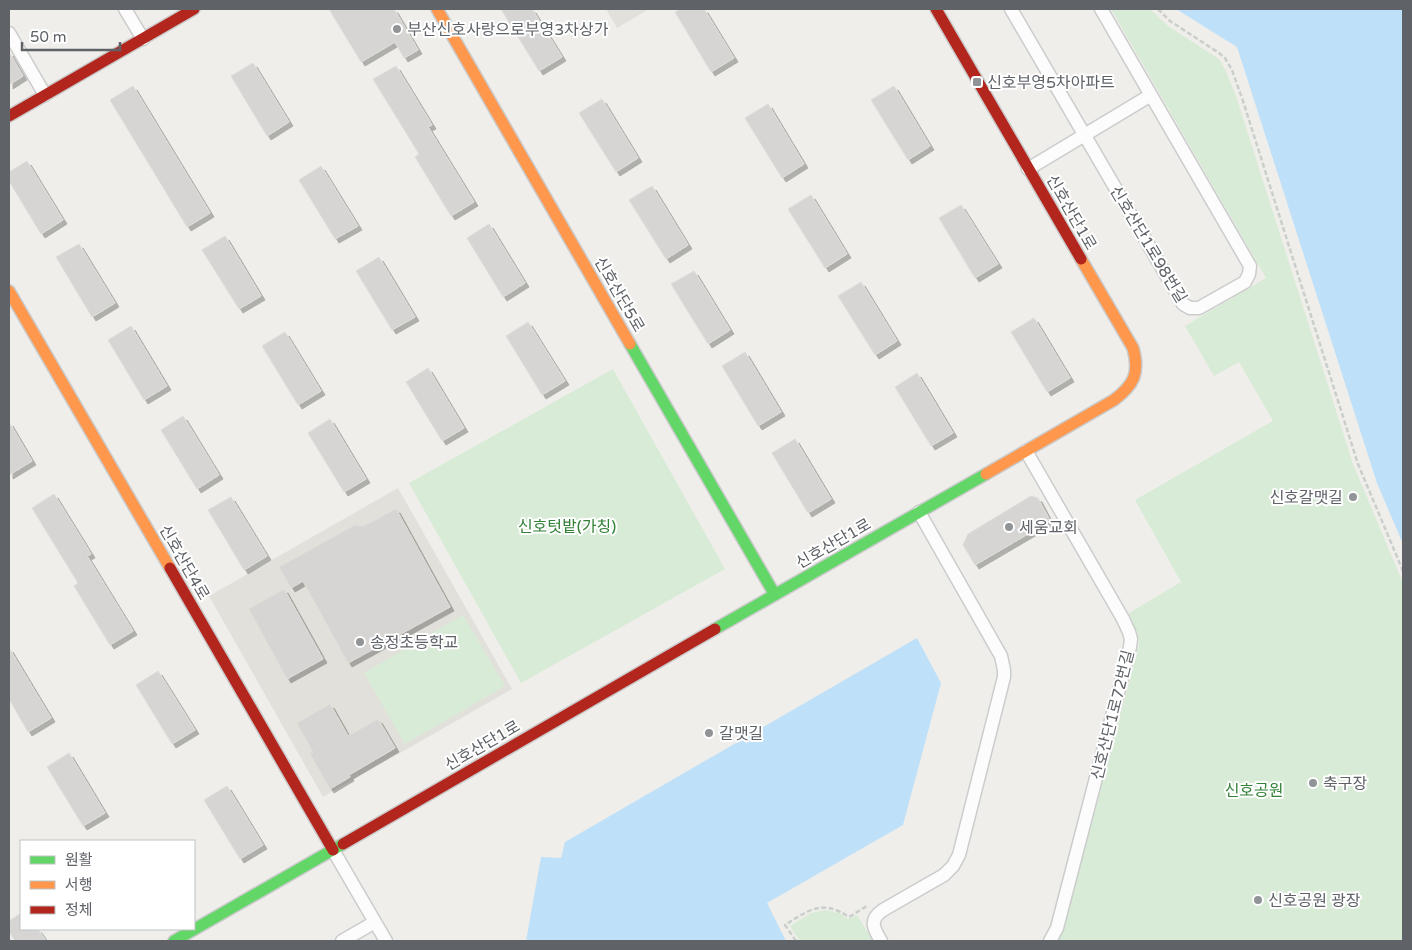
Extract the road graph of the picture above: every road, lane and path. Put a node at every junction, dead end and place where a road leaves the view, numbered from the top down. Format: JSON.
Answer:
{"nodes":[{"id":1,"x":125,"y":9,"type":"edge"},
{"id":2,"x":194,"y":9,"type":"edge"},
{"id":3,"x":437,"y":9,"type":"edge"},
{"id":4,"x":936,"y":9,"type":"edge"},
{"id":5,"x":1011,"y":9,"type":"edge"},
{"id":6,"x":1101,"y":9,"type":"edge"},
{"id":7,"x":1158,"y":9,"type":"edge"},
{"id":8,"x":9,"y":33,"type":"edge"},
{"id":9,"x":142,"y":38,"type":"junction"},
{"id":10,"x":45,"y":95,"type":"junction"},
{"id":11,"x":1151,"y":95,"type":"junction"},
{"id":12,"x":9,"y":116,"type":"edge"},
{"id":13,"x":1084,"y":135,"type":"junction"},
{"id":14,"x":1028,"y":169,"type":"junction"},
{"id":15,"x":9,"y":291,"type":"edge"},
{"id":16,"x":1026,"y":450,"type":"junction"},
{"id":17,"x":919,"y":512,"type":"junction"},
{"id":18,"x":1403,"y":571,"type":"edge"},
{"id":19,"x":776,"y":595,"type":"junction"},
{"id":20,"x":333,"y":850,"type":"junction"},
{"id":21,"x":875,"y":902,"type":"dead end"},
{"id":22,"x":375,"y":922,"type":"junction"},
{"id":23,"x":195,"y":929,"type":"edge"},
{"id":24,"x":193,"y":930,"type":"edge"},
{"id":25,"x":174,"y":941,"type":"edge"},
{"id":26,"x":342,"y":941,"type":"edge"},
{"id":27,"x":386,"y":941,"type":"edge"},
{"id":28,"x":796,"y":941,"type":"edge"},
{"id":29,"x":881,"y":941,"type":"edge"},
{"id":30,"x":1050,"y":941,"type":"edge"}],
"edges":[{"from":1,"to":9,"type":"street"},
{"from":2,"to":9,"type":"main road"},
{"from":3,"to":19,"type":"main road","name":"신호산단5로"},
{"from":4,"to":14,"type":"main road","name":"신호산단1로"},
{"from":5,"to":13,"type":"street","name":"신호산단1로98번길"},
{"from":6,"to":11,"type":"street","name":"신호산단1로98번길"},
{"from":7,"to":18,"type":"path"},
{"from":8,"to":10,"type":"street"},
{"from":9,"to":10,"type":"main road"},
{"from":10,"to":12,"type":"main road"},
{"from":11,"to":13,"type":"street"},
{"from":11,"to":13,"type":"street","name":"신호산단1로98번길"},
{"from":13,"to":14,"type":"street"},
{"from":14,"to":16,"type":"main road","name":"신호산단1로"},
{"from":15,"to":20,"type":"main road","name":"신호산단4로"},
{"from":16,"to":17,"type":"main road","name":"신호산단1로"},
{"from":16,"to":30,"type":"street","name":"신호산단1로72번길"},
{"from":17,"to":19,"type":"main road","name":"신호산단1로"},
{"from":17,"to":29,"type":"street"},
{"from":19,"to":20,"type":"main road","name":"신호산단1로"},
{"from":20,"to":22,"type":"street"},
{"from":20,"to":23,"type":"main road","name":"신호산단1로"},
{"from":21,"to":28,"type":"path"},
{"from":22,"to":26,"type":"street"},
{"from":22,"to":27,"type":"street"},
{"from":24,"to":25,"type":"main road","name":"신호산단1로"}]}
